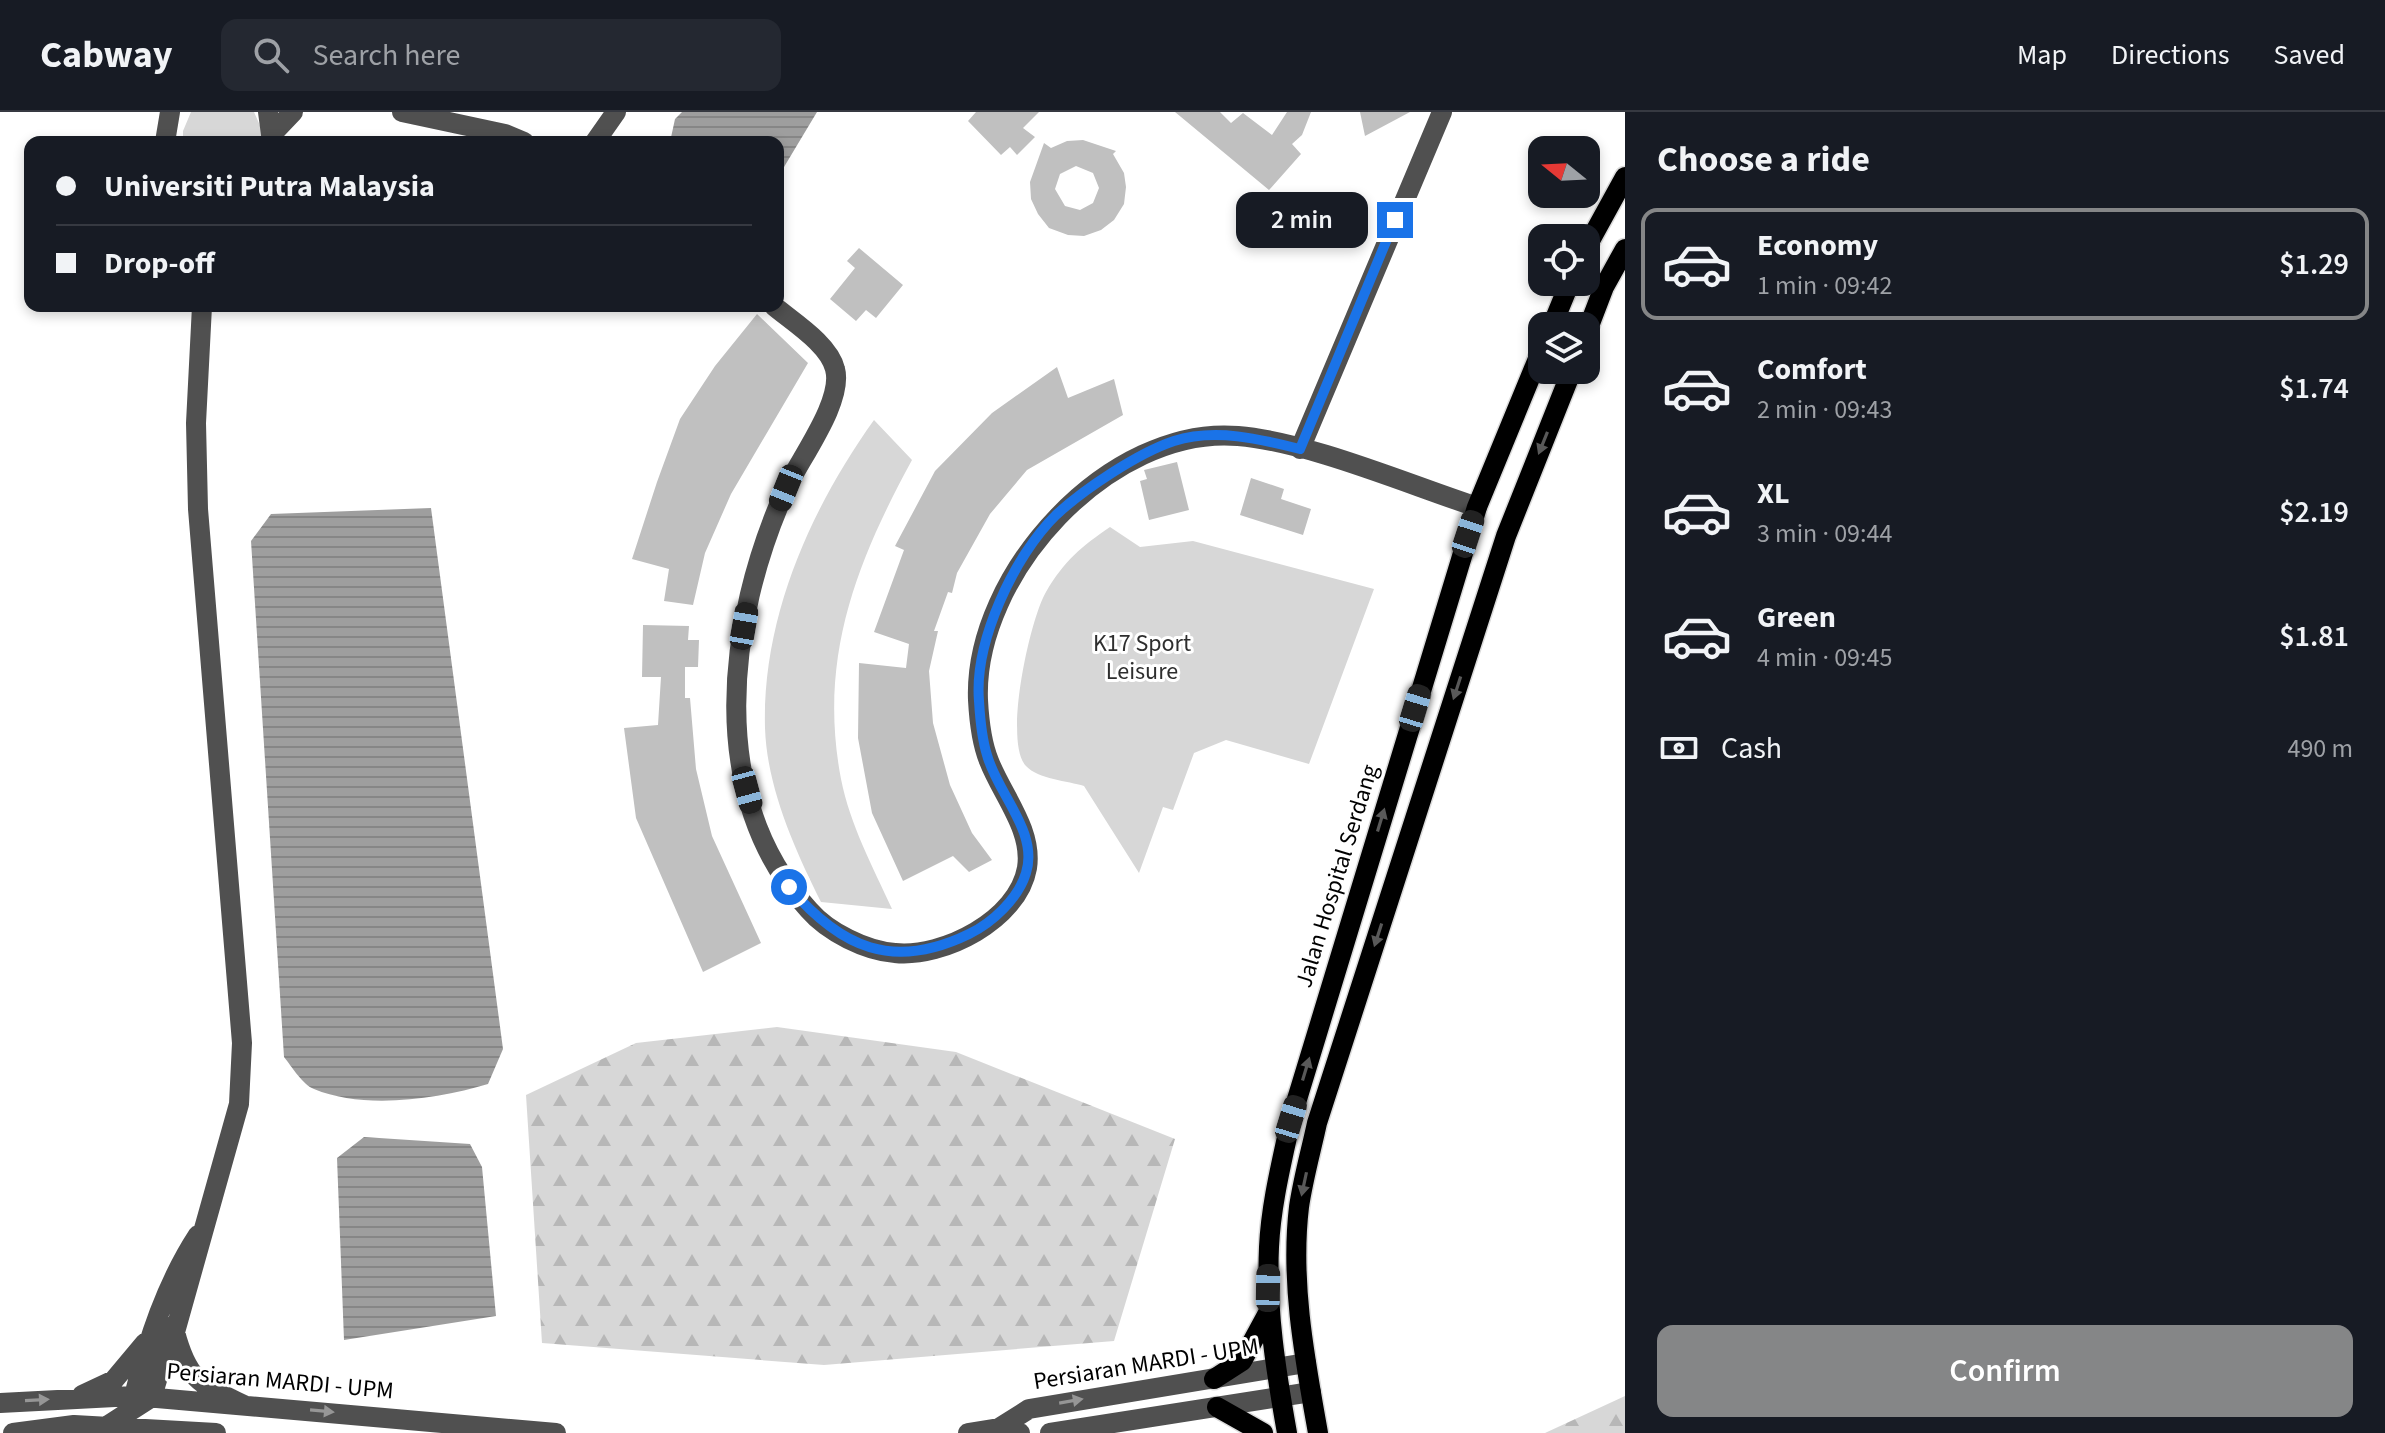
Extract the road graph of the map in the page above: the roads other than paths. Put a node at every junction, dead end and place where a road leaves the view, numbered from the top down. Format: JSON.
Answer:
{"nodes":[{"id":1,"x":268,"y":112,"type":"edge"},
{"id":2,"x":293,"y":112,"type":"edge"},
{"id":3,"x":402,"y":112,"type":"edge"},
{"id":4,"x":616,"y":112,"type":"edge"},
{"id":5,"x":1442,"y":112,"type":"edge"},
{"id":6,"x":168,"y":113,"type":"edge"},
{"id":7,"x":166,"y":136,"type":"edge"},
{"id":8,"x":273,"y":136,"type":"edge"},
{"id":9,"x":274,"y":136,"type":"edge"},
{"id":10,"x":510,"y":136,"type":"edge"},
{"id":11,"x":599,"y":136,"type":"edge"},
{"id":12,"x":1625,"y":177,"type":"edge"},
{"id":13,"x":1599,"y":224,"type":"edge"},
{"id":14,"x":1625,"y":249,"type":"edge"},
{"id":15,"x":202,"y":312,"type":"edge"},
{"id":16,"x":781,"y":312,"type":"edge"},
{"id":17,"x":1594,"y":312,"type":"edge"},
{"id":18,"x":1528,"y":383,"type":"edge"},
{"id":19,"x":1566,"y":384,"type":"edge"},
{"id":20,"x":1300,"y":449,"type":"junction"},
{"id":21,"x":1477,"y":507,"type":"junction"},
{"id":22,"x":204,"y":1225,"type":"junction"},
{"id":23,"x":197,"y":1263,"type":"junction"},
{"id":24,"x":1269,"y":1310,"type":"junction"},
{"id":25,"x":148,"y":1340,"type":"junction"},
{"id":26,"x":1306,"y":1363,"type":"junction"},
{"id":27,"x":1275,"y":1369,"type":"junction"},
{"id":28,"x":1214,"y":1379,"type":"junction"},
{"id":29,"x":1311,"y":1392,"type":"junction"},
{"id":30,"x":1280,"y":1397,"type":"junction"},
{"id":31,"x":75,"y":1399,"type":"junction"},
{"id":32,"x":143,"y":1400,"type":"junction"},
{"id":33,"x":0,"y":1403,"type":"edge"},
{"id":34,"x":244,"y":1405,"type":"junction"},
{"id":35,"x":1217,"y":1407,"type":"junction"},
{"id":36,"x":106,"y":1426,"type":"junction"},
{"id":37,"x":999,"y":1428,"type":"junction"},
{"id":38,"x":170,"y":1430,"type":"junction"},
{"id":39,"x":13,"y":1433,"type":"edge"},
{"id":40,"x":216,"y":1433,"type":"edge"},
{"id":41,"x":556,"y":1433,"type":"edge"},
{"id":42,"x":968,"y":1433,"type":"edge"},
{"id":43,"x":1020,"y":1433,"type":"edge"},
{"id":44,"x":1050,"y":1433,"type":"edge"},
{"id":45,"x":1263,"y":1433,"type":"edge"},
{"id":46,"x":1287,"y":1433,"type":"edge"},
{"id":47,"x":1318,"y":1433,"type":"edge"}],
"edges":[{"from":1,"to":8,"type":"street"},
{"from":2,"to":9,"type":"street"},
{"from":3,"to":10,"type":"street"},
{"from":4,"to":11,"type":"street"},
{"from":5,"to":20,"type":"street"},
{"from":6,"to":7,"type":"street"},
{"from":12,"to":13,"type":"main road"},
{"from":14,"to":17,"type":"main road"},
{"from":15,"to":22,"type":"street"},
{"from":16,"to":20,"type":"street"},
{"from":18,"to":21,"type":"main road","name":"Jalan Hospital Serdang"},
{"from":19,"to":26,"type":"main road","one_way":true},
{"from":20,"to":21,"type":"street"},
{"from":24,"to":21,"type":"main road","name":"Jalan Hospital Serdang","one_way":true},
{"from":22,"to":23,"type":"street"},
{"from":22,"to":25,"type":"street"},
{"from":23,"to":32,"type":"street"},
{"from":23,"to":34,"type":"street"},
{"from":24,"to":27,"type":"main road","name":"Jalan Hospital Serdang"},
{"from":24,"to":28,"type":"main road"},
{"from":25,"to":31,"type":"street"},
{"from":25,"to":32,"type":"street"},
{"from":26,"to":27,"type":"street","name":"Persiaran MARDI - UPM"},
{"from":26,"to":29,"type":"main road"},
{"from":27,"to":28,"type":"street","name":"Persiaran MARDI - UPM"},
{"from":27,"to":30,"type":"main road","name":"Jalan Hospital Serdang"},
{"from":37,"to":28,"type":"street","name":"Persiaran MARDI - UPM","one_way":true},
{"from":29,"to":30,"type":"street"},
{"from":29,"to":47,"type":"main road"},
{"from":30,"to":35,"type":"street"},
{"from":30,"to":46,"type":"main road","name":"Jalan Hospital Serdang"},
{"from":31,"to":32,"type":"street","name":"Persiaran MARDI - UPM"},
{"from":33,"to":31,"type":"street","name":"Persiaran MARDI - UPM","one_way":true},
{"from":32,"to":34,"type":"street","name":"Persiaran MARDI - UPM"},
{"from":32,"to":36,"type":"street"},
{"from":32,"to":38,"type":"street"},
{"from":34,"to":41,"type":"street","name":"Persiaran MARDI - UPM","one_way":true},
{"from":35,"to":44,"type":"street"},
{"from":35,"to":45,"type":"main road"},
{"from":36,"to":38,"type":"street"},
{"from":36,"to":39,"type":"street"},
{"from":37,"to":42,"type":"street","name":"Persiaran MARDI - UPM"},
{"from":37,"to":43,"type":"street","name":"Persiaran MARDI - UPM"},
{"from":38,"to":40,"type":"street"}]}
